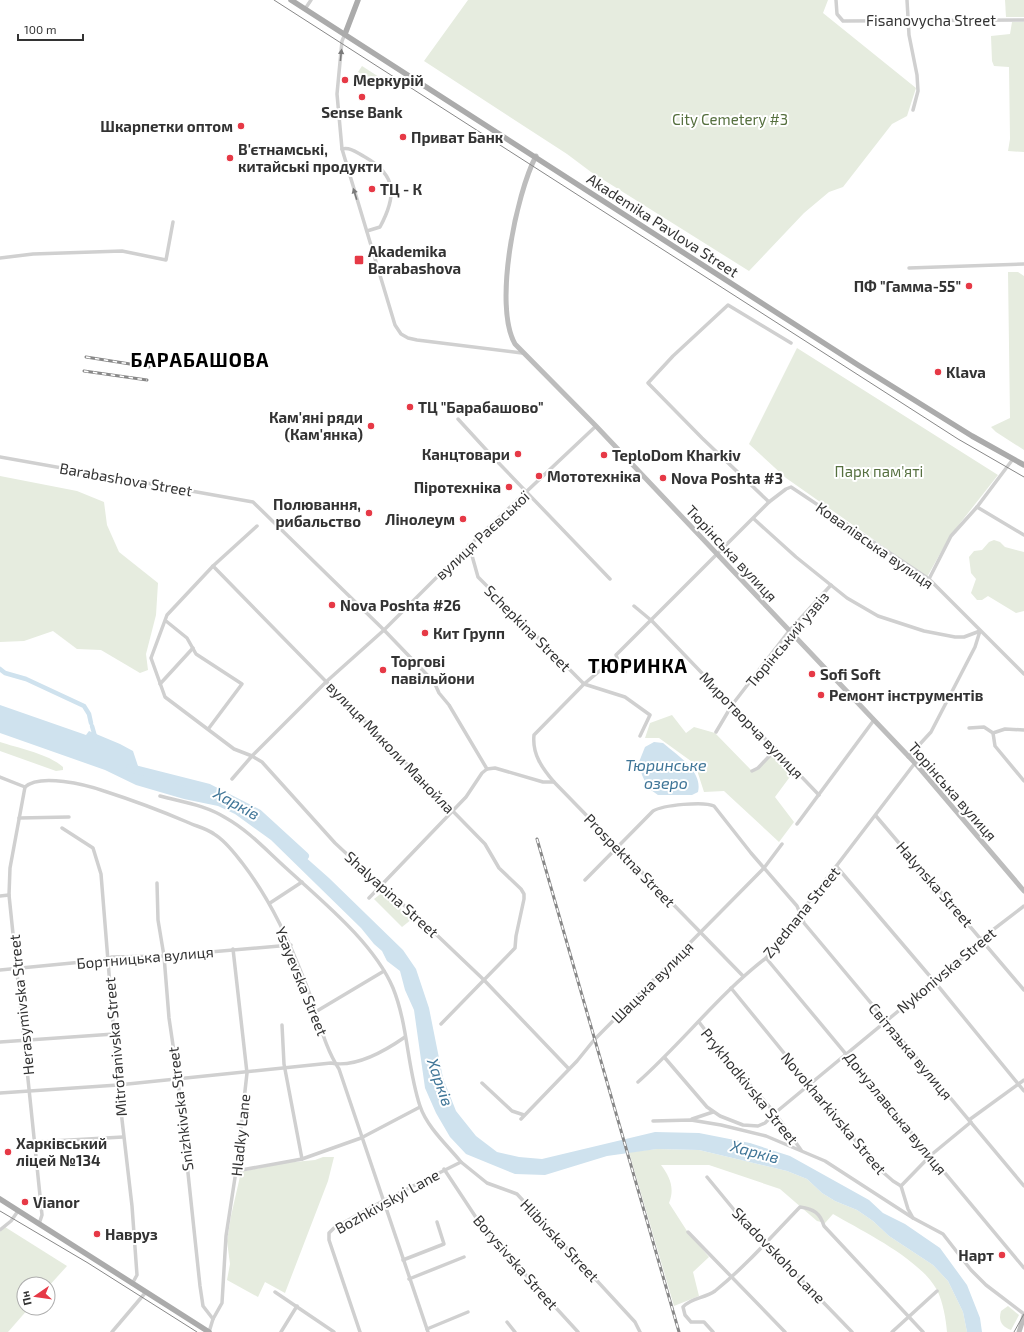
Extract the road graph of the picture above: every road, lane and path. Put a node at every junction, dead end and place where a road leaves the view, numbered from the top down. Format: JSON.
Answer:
{"nodes":[{"id":1,"x":291,"y":0,"type":"edge"},
{"id":2,"x":311,"y":0,"type":"edge"},
{"id":3,"x":358,"y":0,"type":"edge"},
{"id":4,"x":836,"y":0,"type":"edge"},
{"id":5,"x":907,"y":0,"type":"edge"},
{"id":6,"x":305,"y":9,"type":"junction"},
{"id":7,"x":907,"y":20,"type":"junction"},
{"id":8,"x":1024,"y":20,"type":"edge"},
{"id":9,"x":345,"y":34,"type":"junction"},
{"id":10,"x":913,"y":110,"type":"dead end"},
{"id":11,"x":342,"y":150,"type":"junction"},
{"id":12,"x":536,"y":156,"type":"junction"},
{"id":13,"x":172,"y":222,"type":"dead end"},
{"id":14,"x":366,"y":231,"type":"junction"},
{"id":15,"x":0,"y":258,"type":"edge"},
{"id":16,"x":1024,"y":264,"type":"edge"},
{"id":17,"x":909,"y":268,"type":"dead end"},
{"id":18,"x":791,"y":342,"type":"dead end"},
{"id":19,"x":522,"y":353,"type":"junction"},
{"id":20,"x":458,"y":419,"type":"dead end"},
{"id":21,"x":596,"y":426,"type":"junction"},
{"id":22,"x":0,"y":457,"type":"edge"},
{"id":23,"x":1013,"y":459,"type":"junction"},
{"id":24,"x":1024,"y":465,"type":"edge"},
{"id":25,"x":527,"y":492,"type":"junction"},
{"id":26,"x":769,"y":502,"type":"junction"},
{"id":27,"x":977,"y":507,"type":"junction"},
{"id":28,"x":754,"y":519,"type":"junction"},
{"id":29,"x":257,"y":526,"type":"dead end"},
{"id":30,"x":1024,"y":535,"type":"edge"},
{"id":31,"x":469,"y":545,"type":"junction"},
{"id":32,"x":718,"y":554,"type":"junction"},
{"id":33,"x":213,"y":566,"type":"junction"},
{"id":34,"x":610,"y":579,"type":"dead end"},
{"id":35,"x":929,"y":579,"type":"junction"},
{"id":36,"x":831,"y":585,"type":"junction"},
{"id":37,"x":634,"y":606,"type":"dead end"},
{"id":38,"x":166,"y":621,"type":"junction"},
{"id":39,"x":652,"y":621,"type":"junction"},
{"id":40,"x":384,"y":630,"type":"junction"},
{"id":41,"x":789,"y":631,"type":"junction"},
{"id":42,"x":980,"y":631,"type":"junction"},
{"id":43,"x":193,"y":648,"type":"junction"},
{"id":44,"x":603,"y":668,"type":"dead end"},
{"id":45,"x":626,"y":672,"type":"dead end"},
{"id":46,"x":1023,"y":672,"type":"edge"},
{"id":47,"x":328,"y":681,"type":"junction"},
{"id":48,"x":160,"y":684,"type":"junction"},
{"id":49,"x":584,"y":684,"type":"junction"},
{"id":50,"x":732,"y":705,"type":"junction"},
{"id":51,"x":874,"y":720,"type":"junction"},
{"id":52,"x":209,"y":728,"type":"junction"},
{"id":53,"x":969,"y":728,"type":"dead end"},
{"id":54,"x":1024,"y":730,"type":"edge"},
{"id":55,"x":716,"y":732,"type":"dead end"},
{"id":56,"x":992,"y":733,"type":"junction"},
{"id":57,"x":640,"y":736,"type":"dead end"},
{"id":58,"x":776,"y":749,"type":"junction"},
{"id":59,"x":252,"y":756,"type":"junction"},
{"id":60,"x":908,"y":757,"type":"junction"},
{"id":61,"x":915,"y":763,"type":"junction"},
{"id":62,"x":487,"y":769,"type":"junction"},
{"id":63,"x":752,"y":771,"type":"dead end"},
{"id":64,"x":0,"y":777,"type":"edge"},
{"id":65,"x":232,"y":779,"type":"dead end"},
{"id":66,"x":1024,"y":781,"type":"edge"},
{"id":67,"x":554,"y":782,"type":"junction"},
{"id":68,"x":25,"y":787,"type":"junction"},
{"id":69,"x":820,"y":795,"type":"junction"},
{"id":70,"x":160,"y":796,"type":"dead end"},
{"id":71,"x":451,"y":810,"type":"junction"},
{"id":72,"x":876,"y":816,"type":"junction"},
{"id":73,"x":69,"y":817,"type":"dead end"},
{"id":74,"x":19,"y":818,"type":"junction"},
{"id":75,"x":797,"y":824,"type":"dead end"},
{"id":76,"x":62,"y":828,"type":"dead end"},
{"id":77,"x":782,"y":844,"type":"dead end"},
{"id":78,"x":618,"y":846,"type":"junction"},
{"id":79,"x":837,"y":867,"type":"junction"},
{"id":80,"x":764,"y":868,"type":"junction"},
{"id":81,"x":585,"y":880,"type":"dead end"},
{"id":82,"x":302,"y":882,"type":"junction"},
{"id":83,"x":157,"y":883,"type":"dead end"},
{"id":84,"x":380,"y":885,"type":"junction"},
{"id":85,"x":1024,"y":892,"type":"edge"},
{"id":86,"x":9,"y":894,"type":"junction"},
{"id":87,"x":0,"y":896,"type":"edge"},
{"id":88,"x":369,"y":898,"type":"dead end"},
{"id":89,"x":270,"y":903,"type":"junction"},
{"id":90,"x":1024,"y":906,"type":"edge"},
{"id":91,"x":800,"y":915,"type":"junction"},
{"id":92,"x":701,"y":933,"type":"junction"},
{"id":93,"x":981,"y":939,"type":"junction"},
{"id":94,"x":291,"y":945,"type":"junction"},
{"id":95,"x":233,"y":949,"type":"junction"},
{"id":96,"x":164,"y":956,"type":"junction"},
{"id":97,"x":107,"y":958,"type":"junction"},
{"id":98,"x":766,"y":958,"type":"junction"},
{"id":99,"x":16,"y":968,"type":"junction"},
{"id":100,"x":0,"y":970,"type":"edge"},
{"id":101,"x":384,"y":970,"type":"junction"},
{"id":102,"x":743,"y":976,"type":"junction"},
{"id":103,"x":484,"y":980,"type":"junction"},
{"id":104,"x":934,"y":981,"type":"junction"},
{"id":105,"x":730,"y":988,"type":"junction"},
{"id":106,"x":1024,"y":990,"type":"edge"},
{"id":107,"x":316,"y":1011,"type":"junction"},
{"id":108,"x":885,"y":1021,"type":"junction"},
{"id":109,"x":699,"y":1022,"type":"junction"},
{"id":110,"x":441,"y":1024,"type":"dead end"},
{"id":111,"x":282,"y":1025,"type":"dead end"},
{"id":112,"x":114,"y":1034,"type":"junction"},
{"id":113,"x":405,"y":1037,"type":"junction"},
{"id":114,"x":25,"y":1040,"type":"junction"},
{"id":115,"x":0,"y":1042,"type":"edge"},
{"id":116,"x":847,"y":1053,"type":"junction"},
{"id":117,"x":665,"y":1058,"type":"junction"},
{"id":118,"x":336,"y":1064,"type":"junction"},
{"id":119,"x":286,"y":1068,"type":"junction"},
{"id":120,"x":569,"y":1069,"type":"junction"},
{"id":121,"x":247,"y":1073,"type":"junction"},
{"id":122,"x":178,"y":1079,"type":"junction"},
{"id":123,"x":1024,"y":1080,"type":"edge"},
{"id":124,"x":638,"y":1082,"type":"dead end"},
{"id":125,"x":482,"y":1084,"type":"dead end"},
{"id":126,"x":810,"y":1084,"type":"junction"},
{"id":127,"x":1019,"y":1084,"type":"junction"},
{"id":128,"x":118,"y":1085,"type":"junction"},
{"id":129,"x":29,"y":1091,"type":"junction"},
{"id":130,"x":1024,"y":1091,"type":"edge"},
{"id":131,"x":0,"y":1093,"type":"edge"},
{"id":132,"x":420,"y":1107,"type":"junction"},
{"id":133,"x":707,"y":1107,"type":"junction"},
{"id":134,"x":712,"y":1112,"type":"junction"},
{"id":135,"x":705,"y":1113,"type":"junction"},
{"id":136,"x":775,"y":1113,"type":"junction"},
{"id":137,"x":524,"y":1115,"type":"junction"},
{"id":138,"x":521,"y":1119,"type":"dead end"},
{"id":139,"x":691,"y":1120,"type":"junction"},
{"id":140,"x":653,"y":1121,"type":"dead end"},
{"id":141,"x":970,"y":1121,"type":"junction"},
{"id":142,"x":123,"y":1138,"type":"junction"},
{"id":143,"x":361,"y":1138,"type":"junction"},
{"id":144,"x":34,"y":1142,"type":"junction"},
{"id":145,"x":801,"y":1150,"type":"junction"},
{"id":146,"x":931,"y":1155,"type":"junction"},
{"id":147,"x":302,"y":1159,"type":"junction"},
{"id":148,"x":461,"y":1162,"type":"junction"},
{"id":149,"x":444,"y":1169,"type":"junction"},
{"id":150,"x":236,"y":1171,"type":"junction"},
{"id":151,"x":707,"y":1177,"type":"dead end"},
{"id":152,"x":901,"y":1186,"type":"junction"},
{"id":153,"x":1024,"y":1186,"type":"edge"},
{"id":154,"x":0,"y":1199,"type":"edge"},
{"id":155,"x":382,"y":1201,"type":"junction"},
{"id":156,"x":18,"y":1211,"type":"junction"},
{"id":157,"x":914,"y":1218,"type":"junction"},
{"id":158,"x":437,"y":1222,"type":"dead end"},
{"id":159,"x":39,"y":1224,"type":"junction"},
{"id":160,"x":0,"y":1230,"type":"edge"},
{"id":161,"x":688,"y":1232,"type":"dead end"},
{"id":162,"x":766,"y":1242,"type":"junction"},
{"id":163,"x":464,"y":1257,"type":"dead end"},
{"id":164,"x":403,"y":1260,"type":"junction"},
{"id":165,"x":1024,"y":1268,"type":"edge"},
{"id":166,"x":732,"y":1276,"type":"junction"},
{"id":167,"x":409,"y":1279,"type":"junction"},
{"id":168,"x":132,"y":1284,"type":"junction"},
{"id":169,"x":937,"y":1291,"type":"dead end"},
{"id":170,"x":146,"y":1292,"type":"junction"},
{"id":171,"x":275,"y":1292,"type":"dead end"},
{"id":172,"x":297,"y":1306,"type":"junction"},
{"id":173,"x":468,"y":1312,"type":"dead end"},
{"id":174,"x":1024,"y":1315,"type":"edge"},
{"id":175,"x":908,"y":1316,"type":"junction"},
{"id":176,"x":213,"y":1319,"type":"junction"},
{"id":177,"x":507,"y":1322,"type":"dead end"},
{"id":178,"x":427,"y":1330,"type":"edge"},
{"id":179,"x":112,"y":1332,"type":"edge"},
{"id":180,"x":209,"y":1332,"type":"edge"},
{"id":181,"x":281,"y":1332,"type":"edge"},
{"id":182,"x":334,"y":1332,"type":"edge"},
{"id":183,"x":360,"y":1332,"type":"edge"},
{"id":184,"x":515,"y":1332,"type":"edge"},
{"id":185,"x":578,"y":1332,"type":"edge"},
{"id":186,"x":640,"y":1332,"type":"edge"},
{"id":187,"x":713,"y":1332,"type":"edge"},
{"id":188,"x":785,"y":1332,"type":"edge"},
{"id":189,"x":852,"y":1332,"type":"edge"},
{"id":190,"x":892,"y":1332,"type":"edge"},
{"id":191,"x":923,"y":1332,"type":"edge"},
{"id":192,"x":1019,"y":1332,"type":"edge"}],
"edges":[{"from":1,"to":6,"type":"main road","name":"Akademika Pavlova Street"},
{"from":2,"to":6,"type":"street"},
{"from":3,"to":9,"type":"main road"},
{"from":4,"to":7,"type":"street","name":"Fisanovycha Street"},
{"from":5,"to":7,"type":"street"},
{"from":6,"to":9,"type":"main road","name":"Akademika Pavlova Street"},
{"from":7,"to":8,"type":"street","name":"Fisanovycha Street"},
{"from":7,"to":10,"type":"street"},
{"from":11,"to":9,"type":"street","one_way":true},
{"from":9,"to":12,"type":"main road","name":"Akademika Pavlova Street"},
{"from":14,"to":11,"type":"street","one_way":true},
{"from":11,"to":14,"type":"street"},
{"from":12,"to":19,"type":"main road","name":"Тюрінська вулиця"},
{"from":12,"to":23,"type":"main road","name":"Akademika Pavlova Street"},
{"from":13,"to":15,"type":"street"},
{"from":14,"to":19,"type":"street"},
{"from":16,"to":17,"type":"street"},
{"from":18,"to":26,"type":"street"},
{"from":19,"to":21,"type":"main road","name":"Тюрінська вулиця"},
{"from":20,"to":25,"type":"street"},
{"from":21,"to":25,"type":"street","name":"вулиця Раєвської"},
{"from":21,"to":32,"type":"main road","name":"Тюрінська вулиця"},
{"from":22,"to":40,"type":"street","name":"Barabashova Street"},
{"from":23,"to":24,"type":"main road","name":"Akademika Pavlova Street"},
{"from":23,"to":27,"type":"street"},
{"from":25,"to":31,"type":"street","name":"вулиця Раєвської"},
{"from":25,"to":34,"type":"street"},
{"from":26,"to":28,"type":"street"},
{"from":26,"to":35,"type":"street","name":"Ковалівська вулиця"},
{"from":27,"to":30,"type":"street"},
{"from":27,"to":35,"type":"street"},
{"from":28,"to":32,"type":"street"},
{"from":28,"to":36,"type":"street"},
{"from":29,"to":33,"type":"street"},
{"from":31,"to":40,"type":"street","name":"вулиця Раєвської"},
{"from":31,"to":49,"type":"street","name":"Schepkina Street"},
{"from":32,"to":39,"type":"street"},
{"from":32,"to":41,"type":"main road","name":"Тюрінська вулиця"},
{"from":33,"to":38,"type":"street"},
{"from":33,"to":47,"type":"street","name":"вулиця Миколи Манойла"},
{"from":35,"to":42,"type":"street","name":"Ковалівська вулиця"},
{"from":36,"to":41,"type":"street","name":"Тюрінський узвіз"},
{"from":36,"to":42,"type":"street"},
{"from":37,"to":39,"type":"street","name":"Миротворча вулиця"},
{"from":38,"to":43,"type":"street"},
{"from":38,"to":48,"type":"street"},
{"from":39,"to":45,"type":"street"},
{"from":39,"to":50,"type":"street","name":"Миротворча вулиця"},
{"from":40,"to":47,"type":"street","name":"вулиця Раєвської"},
{"from":40,"to":62,"type":"street"},
{"from":41,"to":50,"type":"street","name":"Тюрінський узвіз"},
{"from":41,"to":51,"type":"main road","name":"Тюрінська вулиця"},
{"from":42,"to":46,"type":"street","name":"Ковалівська вулиця"},
{"from":42,"to":60,"type":"street"},
{"from":43,"to":48,"type":"street"},
{"from":43,"to":52,"type":"street"},
{"from":44,"to":49,"type":"street"},
{"from":47,"to":59,"type":"street","name":"вулиця Раєвської"},
{"from":47,"to":71,"type":"street","name":"вулиця Миколи Манойла"},
{"from":48,"to":52,"type":"street","name":"Shalyapina Street"},
{"from":49,"to":57,"type":"street","name":"Schepkina Street"},
{"from":49,"to":67,"type":"street","name":"Prospektna Street"},
{"from":50,"to":55,"type":"street","name":"Тюрінський узвіз"},
{"from":50,"to":58,"type":"street","name":"Миротворча вулиця"},
{"from":51,"to":60,"type":"main road","name":"Тюрінська вулиця"},
{"from":51,"to":69,"type":"street"},
{"from":52,"to":59,"type":"street","name":"Shalyapina Street"},
{"from":53,"to":56,"type":"street"},
{"from":54,"to":56,"type":"street"},
{"from":56,"to":66,"type":"street"},
{"from":58,"to":63,"type":"street"},
{"from":58,"to":69,"type":"street","name":"Миротворча вулиця"},
{"from":59,"to":65,"type":"street","name":"вулиця Раєвської"},
{"from":59,"to":84,"type":"street","name":"Shalyapina Street"},
{"from":60,"to":61,"type":"main road","name":"Тюрінська вулиця"},
{"from":61,"to":72,"type":"street","name":"Zyednana Street"},
{"from":61,"to":85,"type":"main road","name":"Тюрінська вулиця"},
{"from":62,"to":67,"type":"street"},
{"from":62,"to":71,"type":"street"},
{"from":64,"to":68,"type":"street"},
{"from":67,"to":78,"type":"street","name":"Prospektna Street"},
{"from":68,"to":74,"type":"street","name":"Herasymivska Street"},
{"from":68,"to":89,"type":"street","name":"Ysayevska Street"},
{"from":69,"to":75,"type":"street"},
{"from":70,"to":82,"type":"street"},
{"from":71,"to":84,"type":"street"},
{"from":71,"to":103,"type":"street","name":"вулиця Миколи Манойла"},
{"from":72,"to":79,"type":"street","name":"Zyednana Street"},
{"from":72,"to":93,"type":"street","name":"Halynska Street"},
{"from":73,"to":74,"type":"street"},
{"from":74,"to":86,"type":"street","name":"Herasymivska Street"},
{"from":76,"to":97,"type":"street","name":"Mitrofanivska Street"},
{"from":77,"to":80,"type":"street","name":"Шацька вулиця"},
{"from":78,"to":80,"type":"street","name":"Світязька вулиця"},
{"from":78,"to":81,"type":"street"},
{"from":78,"to":92,"type":"street","name":"Prospektna Street"},
{"from":79,"to":91,"type":"street","name":"Zyednana Street"},
{"from":79,"to":104,"type":"street"},
{"from":80,"to":91,"type":"street","name":"Світязька вулиця"},
{"from":80,"to":92,"type":"street","name":"Шацька вулиця"},
{"from":82,"to":89,"type":"street"},
{"from":82,"to":101,"type":"street"},
{"from":83,"to":96,"type":"street","name":"Snizhkivska Street"},
{"from":84,"to":88,"type":"street"},
{"from":84,"to":103,"type":"street","name":"Shalyapina Street"},
{"from":86,"to":87,"type":"street"},
{"from":86,"to":99,"type":"street","name":"Herasymivska Street"},
{"from":89,"to":94,"type":"street","name":"Ysayevska Street"},
{"from":90,"to":93,"type":"street","name":"Nykonivska Street"},
{"from":91,"to":98,"type":"street","name":"Zyednana Street"},
{"from":91,"to":108,"type":"street","name":"Світязька вулиця"},
{"from":92,"to":102,"type":"street","name":"Prospektna Street"},
{"from":92,"to":120,"type":"street","name":"Шацька вулиця"},
{"from":93,"to":104,"type":"street","name":"Nykonivska Street"},
{"from":93,"to":106,"type":"street","name":"Halynska Street"},
{"from":94,"to":95,"type":"street","name":"Бортницька вулиця"},
{"from":94,"to":107,"type":"street","name":"Ysayevska Street"},
{"from":95,"to":96,"type":"street","name":"Бортницька вулиця"},
{"from":95,"to":121,"type":"street","name":"Hladky Lane"},
{"from":96,"to":97,"type":"street","name":"Бортницька вулиця"},
{"from":96,"to":122,"type":"street","name":"Snizhkivska Street"},
{"from":97,"to":99,"type":"street","name":"Бортницька вулиця"},
{"from":97,"to":112,"type":"street","name":"Mitrofanivska Street"},
{"from":98,"to":102,"type":"street","name":"Zyednana Street"},
{"from":98,"to":116,"type":"street","name":"Донузлавська вулиця"},
{"from":99,"to":100,"type":"street","name":"Бортницька вулиця"},
{"from":99,"to":114,"type":"street","name":"Herasymivska Street"},
{"from":101,"to":107,"type":"street"},
{"from":101,"to":113,"type":"street"},
{"from":102,"to":105,"type":"street","name":"Zyednana Street"},
{"from":103,"to":110,"type":"street"},
{"from":103,"to":120,"type":"street","name":"Shalyapina Street"},
{"from":104,"to":108,"type":"street","name":"Nykonivska Street"},
{"from":104,"to":127,"type":"street"},
{"from":105,"to":109,"type":"street","name":"Zyednana Street"},
{"from":105,"to":126,"type":"street","name":"Novokharkivska Street"},
{"from":107,"to":118,"type":"street","name":"Ysayevska Street"},
{"from":108,"to":116,"type":"street","name":"Nykonivska Street"},
{"from":108,"to":141,"type":"street","name":"Світязька вулиця"},
{"from":109,"to":117,"type":"street","name":"Zyednana Street"},
{"from":109,"to":136,"type":"street","name":"Prykhodkivska Street"},
{"from":111,"to":119,"type":"street"},
{"from":112,"to":114,"type":"street"},
{"from":112,"to":128,"type":"street","name":"Mitrofanivska Street"},
{"from":113,"to":118,"type":"street"},
{"from":113,"to":132,"type":"street"},
{"from":114,"to":115,"type":"street"},
{"from":114,"to":129,"type":"street","name":"Herasymivska Street"},
{"from":116,"to":126,"type":"street","name":"Nykonivska Street"},
{"from":116,"to":146,"type":"street","name":"Донузлавська вулиця"},
{"from":117,"to":124,"type":"street","name":"Zyednana Street"},
{"from":117,"to":133,"type":"street"},
{"from":118,"to":119,"type":"street"},
{"from":118,"to":143,"type":"street","name":"Ysayevska Street"},
{"from":119,"to":121,"type":"street"},
{"from":119,"to":147,"type":"street"},
{"from":120,"to":137,"type":"street","name":"Шацька вулиця"},
{"from":121,"to":122,"type":"street"},
{"from":121,"to":150,"type":"street","name":"Hladky Lane"},
{"from":122,"to":128,"type":"street"},
{"from":122,"to":176,"type":"street","name":"Snizhkivska Street"},
{"from":123,"to":127,"type":"street"},
{"from":125,"to":137,"type":"street"},
{"from":126,"to":136,"type":"street","name":"Nykonivska Street"},
{"from":126,"to":152,"type":"street","name":"Novokharkivska Street"},
{"from":127,"to":130,"type":"street"},
{"from":127,"to":141,"type":"street"},
{"from":128,"to":129,"type":"street"},
{"from":128,"to":142,"type":"street","name":"Mitrofanivska Street"},
{"from":129,"to":131,"type":"street"},
{"from":129,"to":144,"type":"street","name":"Herasymivska Street"},
{"from":132,"to":143,"type":"street"},
{"from":132,"to":148,"type":"street","name":"Hlibivska Street"},
{"from":133,"to":134,"type":"street"},
{"from":133,"to":135,"type":"street"},
{"from":134,"to":135,"type":"street"},
{"from":134,"to":136,"type":"street","name":"Nykonivska Street"},
{"from":135,"to":139,"type":"street"},
{"from":136,"to":145,"type":"street","name":"Prykhodkivska Street"},
{"from":137,"to":138,"type":"street","name":"Шацька вулиця"},
{"from":139,"to":140,"type":"street"},
{"from":139,"to":145,"type":"street"},
{"from":141,"to":146,"type":"street"},
{"from":141,"to":153,"type":"street","name":"Світязька вулиця"},
{"from":142,"to":144,"type":"street"},
{"from":142,"to":168,"type":"street","name":"Mitrofanivska Street"},
{"from":143,"to":147,"type":"street"},
{"from":143,"to":155,"type":"street","name":"Ysayevska Street"},
{"from":144,"to":159,"type":"street","name":"Herasymivska Street"},
{"from":145,"to":157,"type":"street"},
{"from":146,"to":152,"type":"street"},
{"from":146,"to":165,"type":"street","name":"Донузлавська вулиця"},
{"from":147,"to":150,"type":"street"},
{"from":148,"to":149,"type":"street"},
{"from":148,"to":186,"type":"street","name":"Hlibivska Street"},
{"from":149,"to":155,"type":"street","name":"Bozhkivskyi Lane"},
{"from":149,"to":185,"type":"street","name":"Borysivska Street"},
{"from":150,"to":176,"type":"street","name":"Hladky Lane"},
{"from":151,"to":162,"type":"street","name":"Skadovskoho Lane"},
{"from":152,"to":157,"type":"street","name":"Novokharkivska Street"},
{"from":154,"to":156,"type":"main road"},
{"from":155,"to":164,"type":"street","name":"Ysayevska Street"},
{"from":155,"to":183,"type":"street","name":"Bozhkivskyi Lane"},
{"from":156,"to":159,"type":"main road"},
{"from":156,"to":160,"type":"street"},
{"from":157,"to":174,"type":"street"},
{"from":158,"to":164,"type":"street"},
{"from":159,"to":168,"type":"main road"},
{"from":161,"to":166,"type":"street"},
{"from":162,"to":166,"type":"street"},
{"from":162,"to":175,"type":"street"},
{"from":162,"to":189,"type":"street","name":"Skadovskoho Lane"},
{"from":163,"to":167,"type":"street"},
{"from":164,"to":167,"type":"street","name":"Ysayevska Street"},
{"from":166,"to":187,"type":"street"},
{"from":166,"to":188,"type":"street"},
{"from":167,"to":178,"type":"street","name":"Ysayevska Street"},
{"from":168,"to":170,"type":"main road"},
{"from":169,"to":175,"type":"street"},
{"from":170,"to":179,"type":"street"},
{"from":170,"to":180,"type":"main road"},
{"from":171,"to":172,"type":"street"},
{"from":172,"to":181,"type":"street"},
{"from":172,"to":182,"type":"street"},
{"from":173,"to":178,"type":"street"},
{"from":174,"to":192,"type":"main road"},
{"from":175,"to":190,"type":"street"},
{"from":175,"to":191,"type":"street"},
{"from":176,"to":180,"type":"street"},
{"from":177,"to":184,"type":"street"}]}
